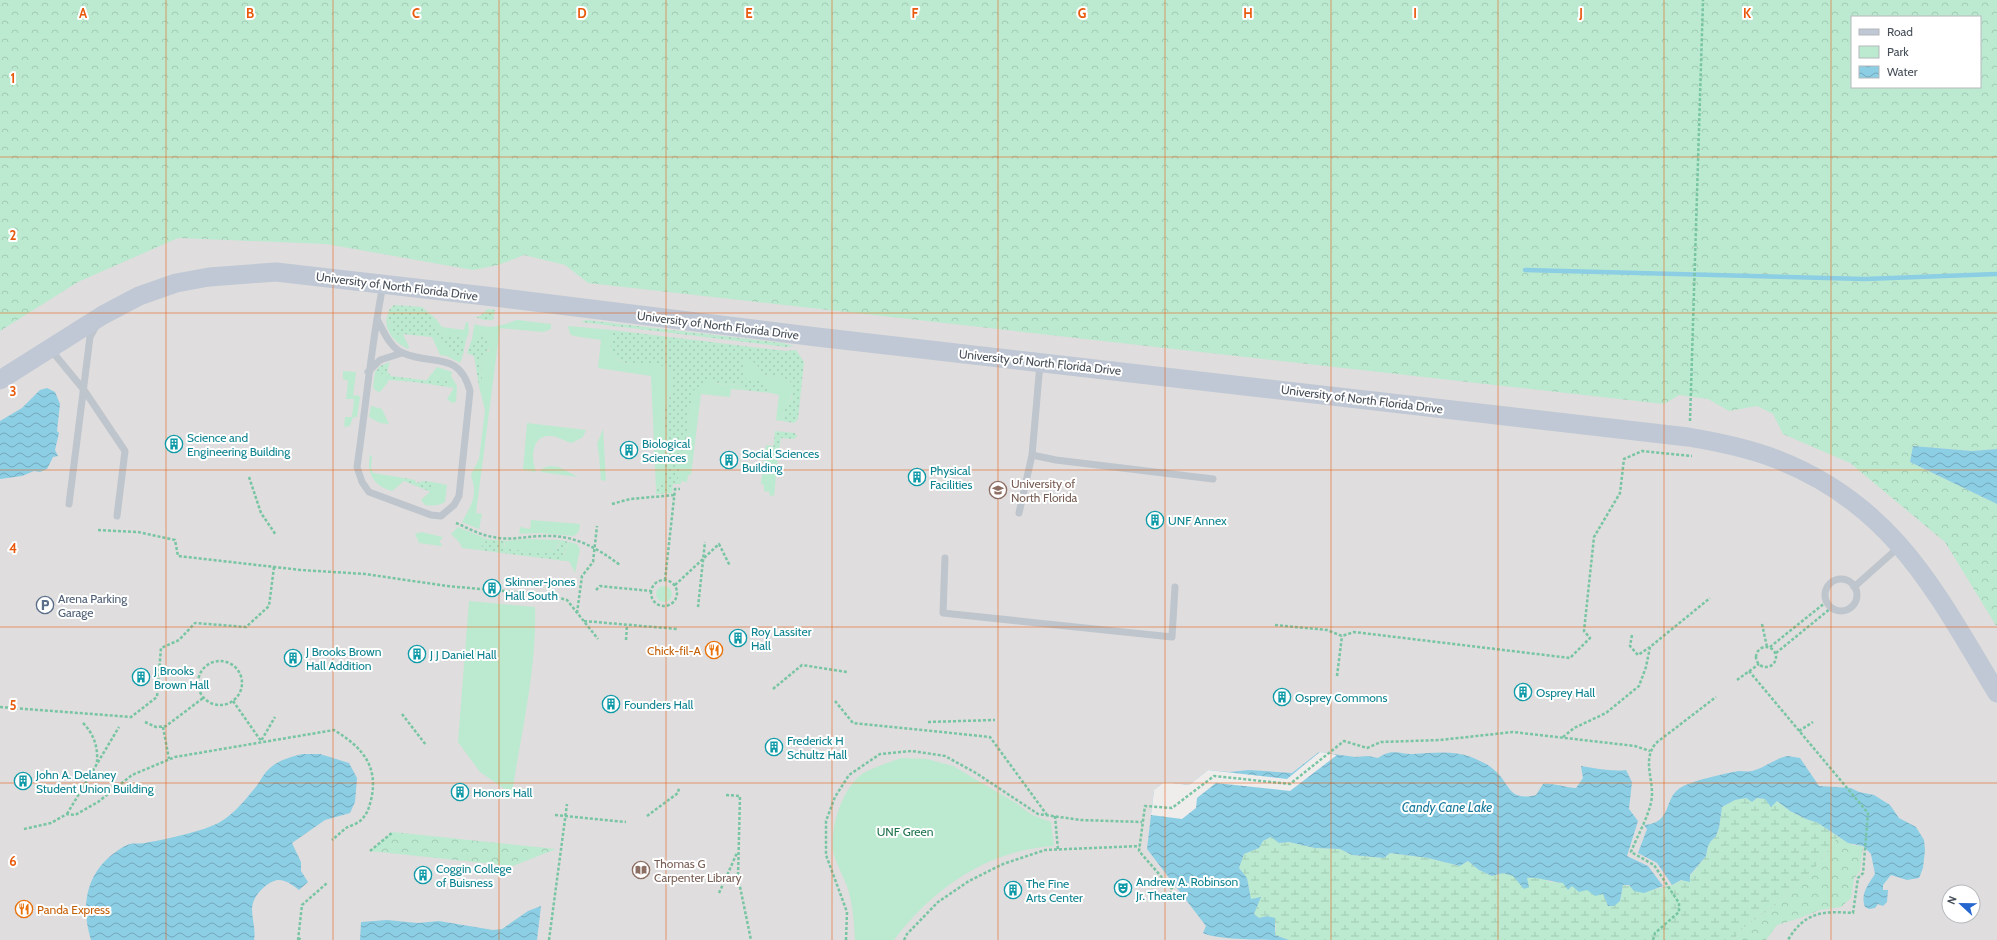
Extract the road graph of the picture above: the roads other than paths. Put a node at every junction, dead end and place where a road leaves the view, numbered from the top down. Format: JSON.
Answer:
{"nodes":[{"id":1,"x":384,"y":284,"type":"junction"},
{"id":2,"x":103,"y":315,"type":"junction"},
{"id":3,"x":377,"y":319,"type":"junction"},
{"id":4,"x":49,"y":348,"type":"junction"},
{"id":5,"x":402,"y":353,"type":"junction"},
{"id":6,"x":1040,"y":362,"type":"junction"},
{"id":7,"x":368,"y":372,"type":"junction"},
{"id":8,"x":0,"y":380,"type":"edge"},
{"id":9,"x":84,"y":390,"type":"junction"},
{"id":10,"x":1032,"y":454,"type":"junction"},
{"id":11,"x":1213,"y":480,"type":"dead end"},
{"id":12,"x":69,"y":504,"type":"dead end"},
{"id":13,"x":1019,"y":513,"type":"dead end"},
{"id":14,"x":117,"y":516,"type":"dead end"},
{"id":15,"x":1901,"y":545,"type":"junction"},
{"id":16,"x":945,"y":558,"type":"dead end"},
{"id":17,"x":1175,"y":587,"type":"dead end"},
{"id":18,"x":1854,"y":587,"type":"junction"},
{"id":19,"x":1997,"y":692,"type":"edge"}],
"edges":[{"from":1,"to":2,"type":"street","name":"University of North Florida Drive"},
{"from":1,"to":3,"type":"lane"},
{"from":1,"to":6,"type":"street","name":"University of North Florida Drive"},
{"from":2,"to":4,"type":"street","name":"University of North Florida Drive"},
{"from":2,"to":9,"type":"lane"},
{"from":3,"to":5,"type":"lane"},
{"from":3,"to":7,"type":"lane"},
{"from":4,"to":8,"type":"street","name":"University of North Florida Drive"},
{"from":4,"to":9,"type":"lane"},
{"from":5,"to":7,"type":"lane"},
{"from":5,"to":7,"type":"lane"},
{"from":6,"to":10,"type":"lane"},
{"from":6,"to":15,"type":"street","name":"University of North Florida Drive"},
{"from":9,"to":12,"type":"lane"},
{"from":9,"to":14,"type":"lane"},
{"from":10,"to":11,"type":"lane"},
{"from":10,"to":13,"type":"lane"},
{"from":15,"to":18,"type":"lane"},
{"from":15,"to":19,"type":"street","name":"University of North Florida Drive"},
{"from":16,"to":17,"type":"lane"},
{"from":18,"to":18,"type":"lane"}]}
